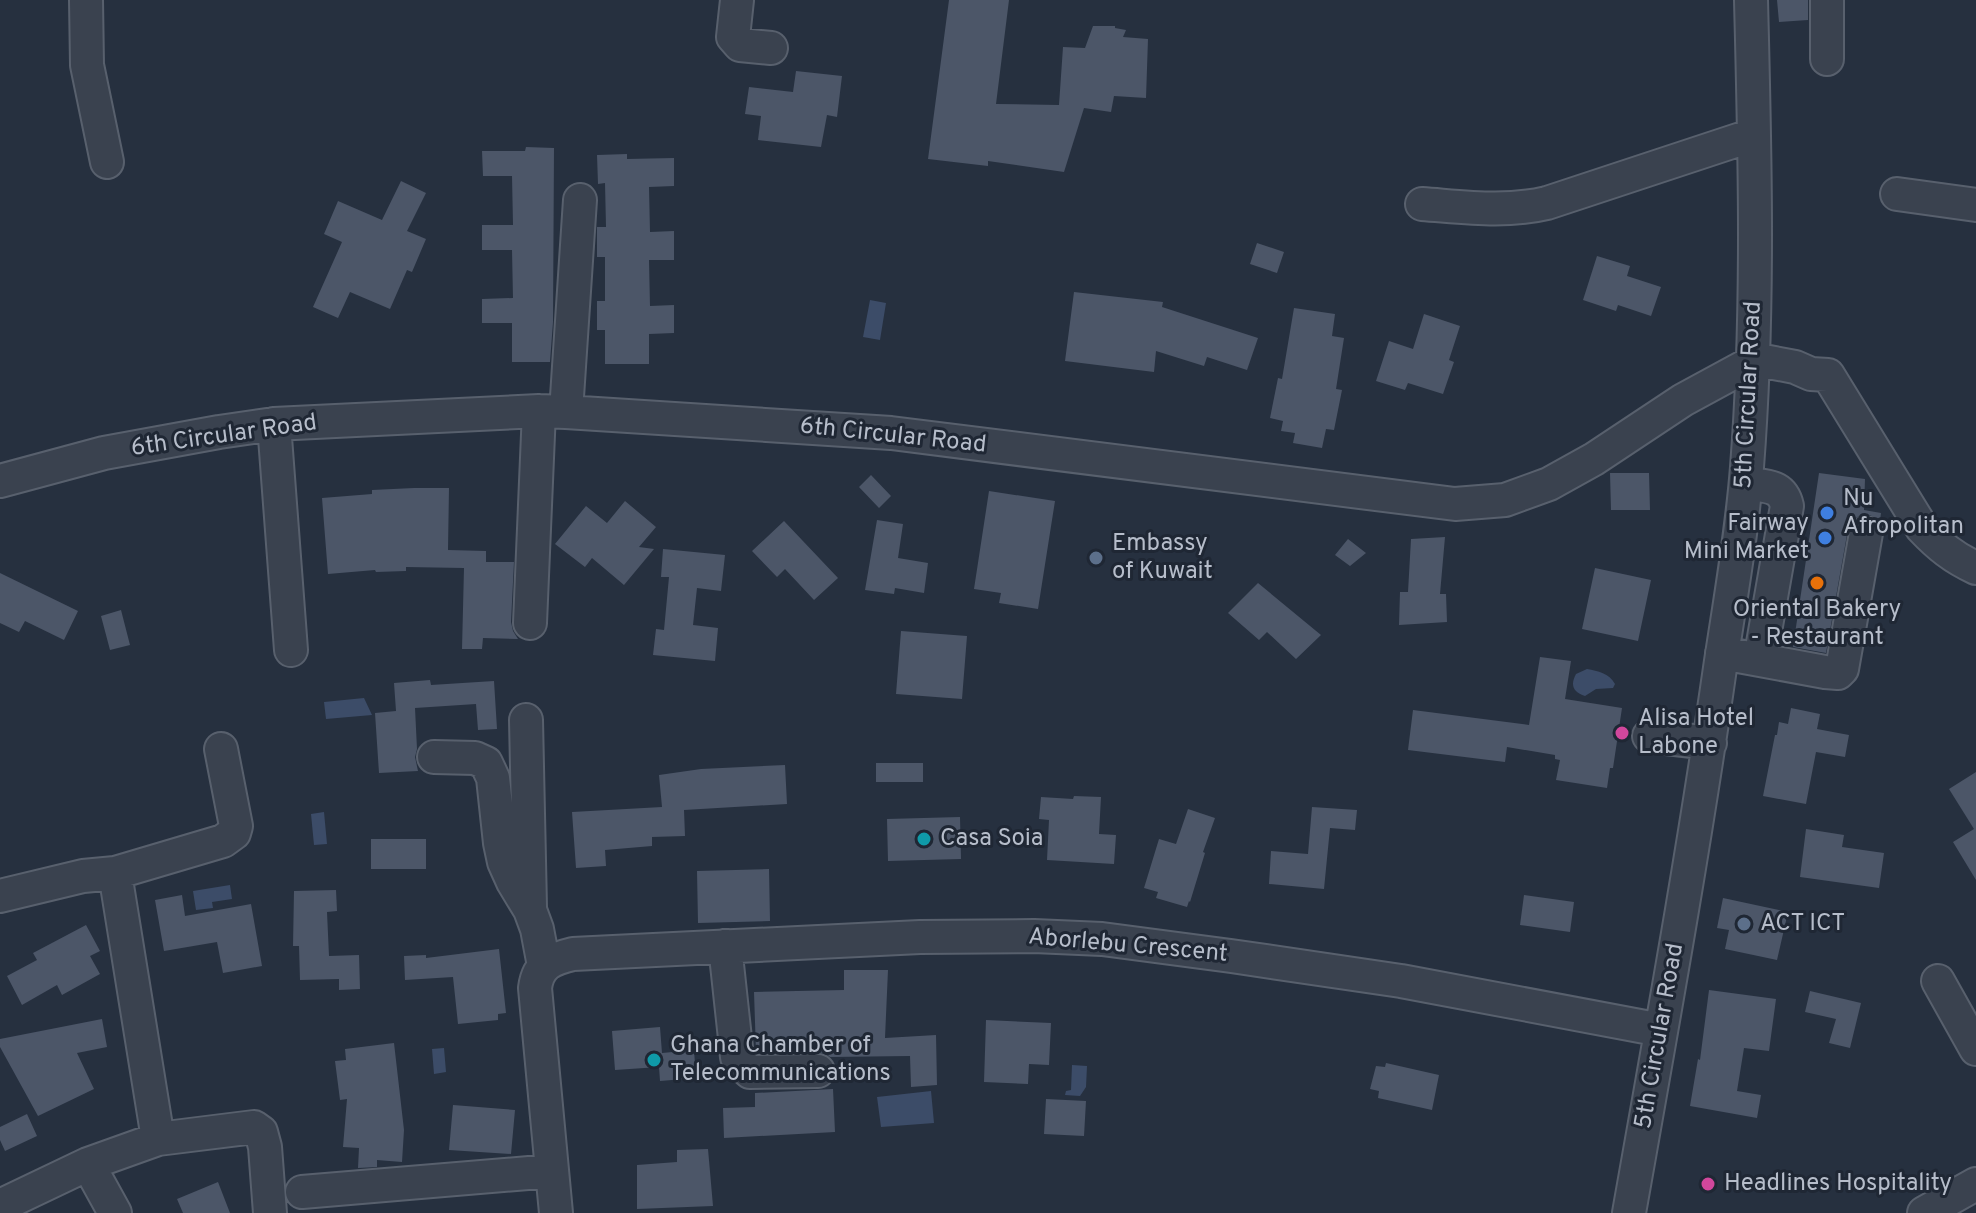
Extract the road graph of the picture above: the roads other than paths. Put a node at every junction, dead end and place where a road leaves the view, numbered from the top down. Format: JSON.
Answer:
{"nodes":[{"id":1,"x":86,"y":0,"type":"edge"},
{"id":2,"x":737,"y":0,"type":"edge"},
{"id":3,"x":1751,"y":0,"type":"edge"},
{"id":4,"x":1827,"y":0,"type":"edge"},
{"id":5,"x":771,"y":48,"type":"dead end"},
{"id":6,"x":1827,"y":59,"type":"dead end"},
{"id":7,"x":1753,"y":135,"type":"junction"},
{"id":8,"x":107,"y":162,"type":"dead end"},
{"id":9,"x":1897,"y":194,"type":"dead end"},
{"id":10,"x":580,"y":200,"type":"dead end"},
{"id":11,"x":1422,"y":204,"type":"dead end"},
{"id":12,"x":1976,"y":205,"type":"edge"},
{"id":13,"x":1753,"y":360,"type":"junction"},
{"id":14,"x":552,"y":412,"type":"junction"},
{"id":15,"x":274,"y":424,"type":"junction"},
{"id":16,"x":0,"y":481,"type":"edge"},
{"id":17,"x":1746,"y":483,"type":"junction"},
{"id":18,"x":1866,"y":533,"type":"dead end"},
{"id":19,"x":1976,"y":568,"type":"edge"},
{"id":20,"x":530,"y":623,"type":"dead end"},
{"id":21,"x":291,"y":650,"type":"dead end"},
{"id":22,"x":1722,"y":653,"type":"junction"},
{"id":23,"x":1760,"y":660,"type":"junction"},
{"id":24,"x":526,"y":720,"type":"dead end"},
{"id":25,"x":1649,"y":736,"type":"dead end"},
{"id":26,"x":1710,"y":743,"type":"junction"},
{"id":27,"x":221,"y":749,"type":"dead end"},
{"id":28,"x":434,"y":757,"type":"dead end"},
{"id":29,"x":115,"y":873,"type":"junction"},
{"id":30,"x":0,"y":896,"type":"edge"},
{"id":31,"x":530,"y":910,"type":"junction"},
{"id":32,"x":725,"y":946,"type":"junction"},
{"id":33,"x":544,"y":966,"type":"junction"},
{"id":34,"x":1938,"y":981,"type":"dead end"},
{"id":35,"x":1661,"y":1030,"type":"junction"},
{"id":36,"x":1976,"y":1049,"type":"edge"},
{"id":37,"x":818,"y":1071,"type":"dead end"},
{"id":38,"x":158,"y":1139,"type":"junction"},
{"id":39,"x":88,"y":1164,"type":"junction"},
{"id":40,"x":552,"y":1171,"type":"junction"},
{"id":41,"x":1976,"y":1184,"type":"edge"},
{"id":42,"x":302,"y":1192,"type":"dead end"},
{"id":43,"x":0,"y":1206,"type":"edge"},
{"id":44,"x":115,"y":1213,"type":"edge"},
{"id":45,"x":270,"y":1213,"type":"edge"},
{"id":46,"x":556,"y":1213,"type":"edge"},
{"id":47,"x":1629,"y":1213,"type":"edge"},
{"id":48,"x":1924,"y":1213,"type":"edge"}],
"edges":[{"from":1,"to":8,"type":"street"},
{"from":2,"to":5,"type":"street"},
{"from":3,"to":7,"type":"street","name":"5th Circular Road"},
{"from":4,"to":6,"type":"street"},
{"from":7,"to":11,"type":"street"},
{"from":7,"to":13,"type":"street","name":"5th Circular Road"},
{"from":9,"to":12,"type":"street"},
{"from":10,"to":14,"type":"street"},
{"from":13,"to":14,"type":"street","name":"6th Circular Road"},
{"from":13,"to":17,"type":"street","name":"5th Circular Road"},
{"from":13,"to":19,"type":"street"},
{"from":14,"to":15,"type":"street","name":"6th Circular Road"},
{"from":14,"to":20,"type":"street"},
{"from":15,"to":16,"type":"street","name":"6th Circular Road"},
{"from":15,"to":21,"type":"street"},
{"from":17,"to":22,"type":"street","name":"5th Circular Road"},
{"from":17,"to":23,"type":"street"},
{"from":18,"to":23,"type":"street"},
{"from":22,"to":23,"type":"street"},
{"from":22,"to":26,"type":"street","name":"5th Circular Road"},
{"from":24,"to":31,"type":"street"},
{"from":25,"to":26,"type":"street"},
{"from":26,"to":35,"type":"street","name":"5th Circular Road"},
{"from":27,"to":29,"type":"street"},
{"from":28,"to":31,"type":"street"},
{"from":29,"to":30,"type":"street"},
{"from":29,"to":38,"type":"street"},
{"from":31,"to":33,"type":"street"},
{"from":32,"to":33,"type":"street","name":"Aborlebu Crescent"},
{"from":32,"to":35,"type":"street","name":"Aborlebu Crescent"},
{"from":32,"to":37,"type":"street"},
{"from":33,"to":40,"type":"street"},
{"from":34,"to":36,"type":"street"},
{"from":35,"to":47,"type":"street","name":"5th Circular Road"},
{"from":38,"to":39,"type":"street"},
{"from":38,"to":45,"type":"street"},
{"from":39,"to":43,"type":"street"},
{"from":39,"to":44,"type":"street"},
{"from":40,"to":42,"type":"street"},
{"from":40,"to":46,"type":"street"},
{"from":41,"to":48,"type":"street"}]}
